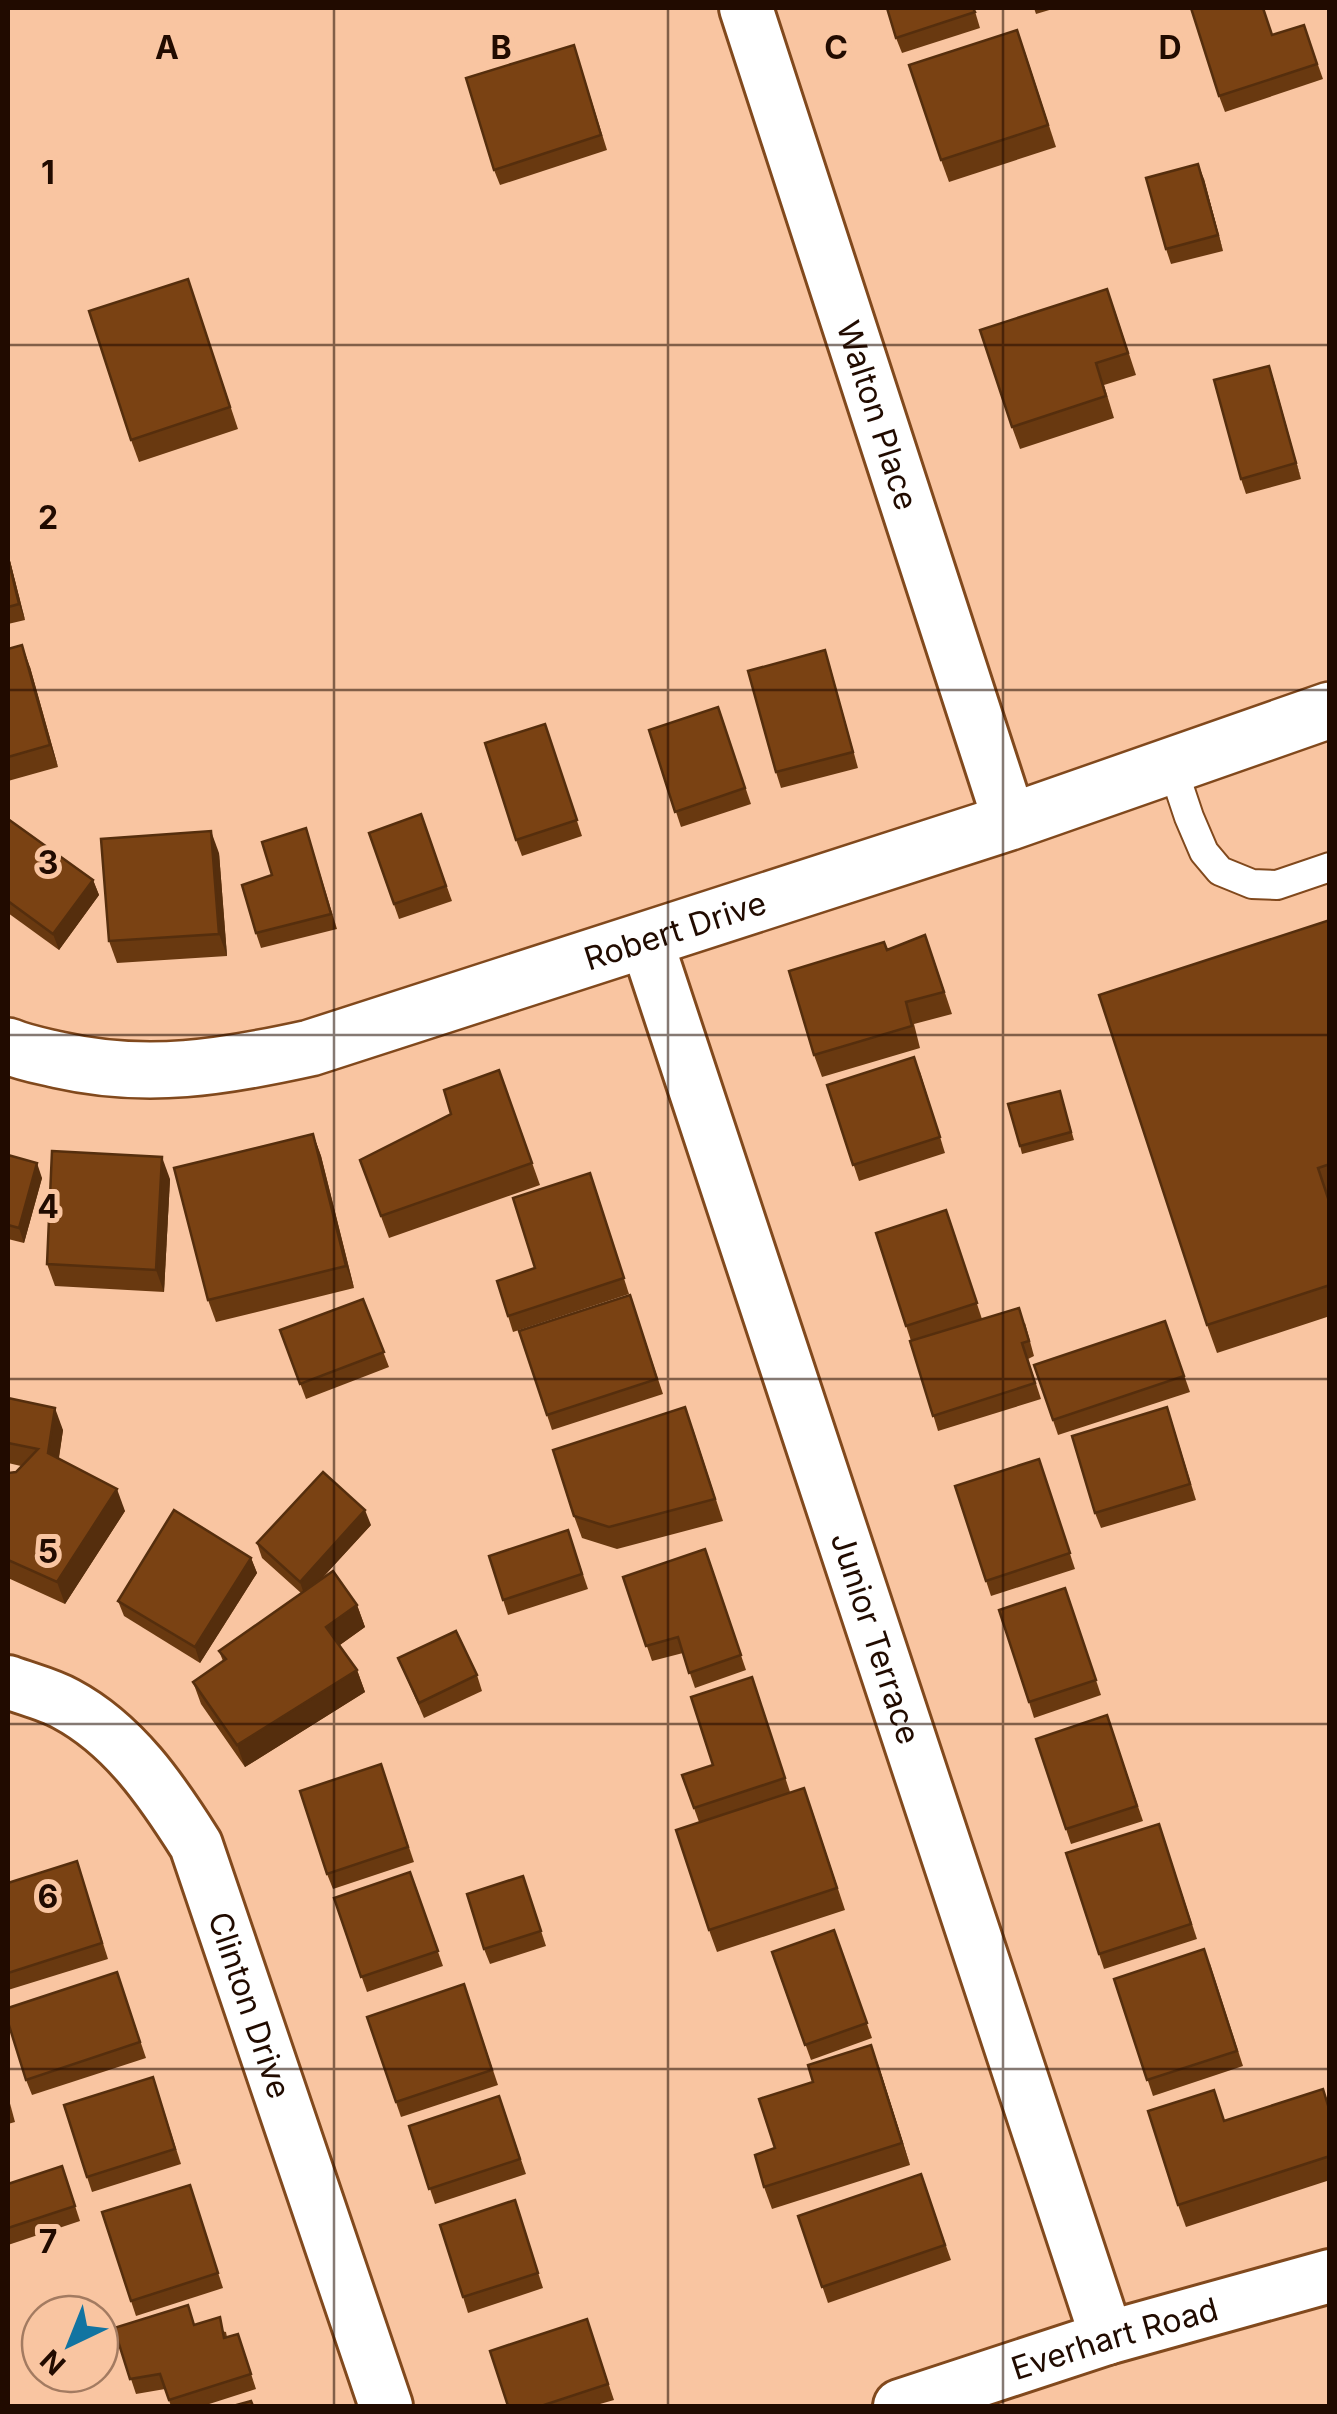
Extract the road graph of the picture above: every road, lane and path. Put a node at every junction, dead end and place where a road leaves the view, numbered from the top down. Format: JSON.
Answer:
{"nodes":[{"id":1,"x":746,"y":8,"type":"edge"},
{"id":2,"x":1330,"y":710,"type":"edge"},
{"id":3,"x":1172,"y":766,"type":"junction"},
{"id":4,"x":1010,"y":822,"type":"junction"},
{"id":5,"x":1330,"y":867,"type":"edge"},
{"id":6,"x":646,"y":940,"type":"junction"},
{"id":7,"x":8,"y":1046,"type":"edge"},
{"id":8,"x":8,"y":1682,"type":"edge"},
{"id":9,"x":1330,"y":2276,"type":"edge"},
{"id":10,"x":1108,"y":2338,"type":"junction"},
{"id":11,"x":386,"y":2406,"type":"edge"},
{"id":12,"x":900,"y":2406,"type":"edge"}],
"edges":[{"from":1,"to":4,"type":"street","name":"Walton Place"},
{"from":2,"to":3,"type":"street","name":"Robert Drive"},
{"from":3,"to":4,"type":"street","name":"Robert Drive"},
{"from":3,"to":5,"type":"lane"},
{"from":4,"to":6,"type":"street","name":"Robert Drive"},
{"from":6,"to":7,"type":"street","name":"Robert Drive"},
{"from":6,"to":10,"type":"street","name":"Junior Terrace"},
{"from":8,"to":11,"type":"street","name":"Clinton Drive"},
{"from":9,"to":10,"type":"street","name":"Everhart Road"},
{"from":10,"to":12,"type":"street","name":"Everhart Road"}]}
